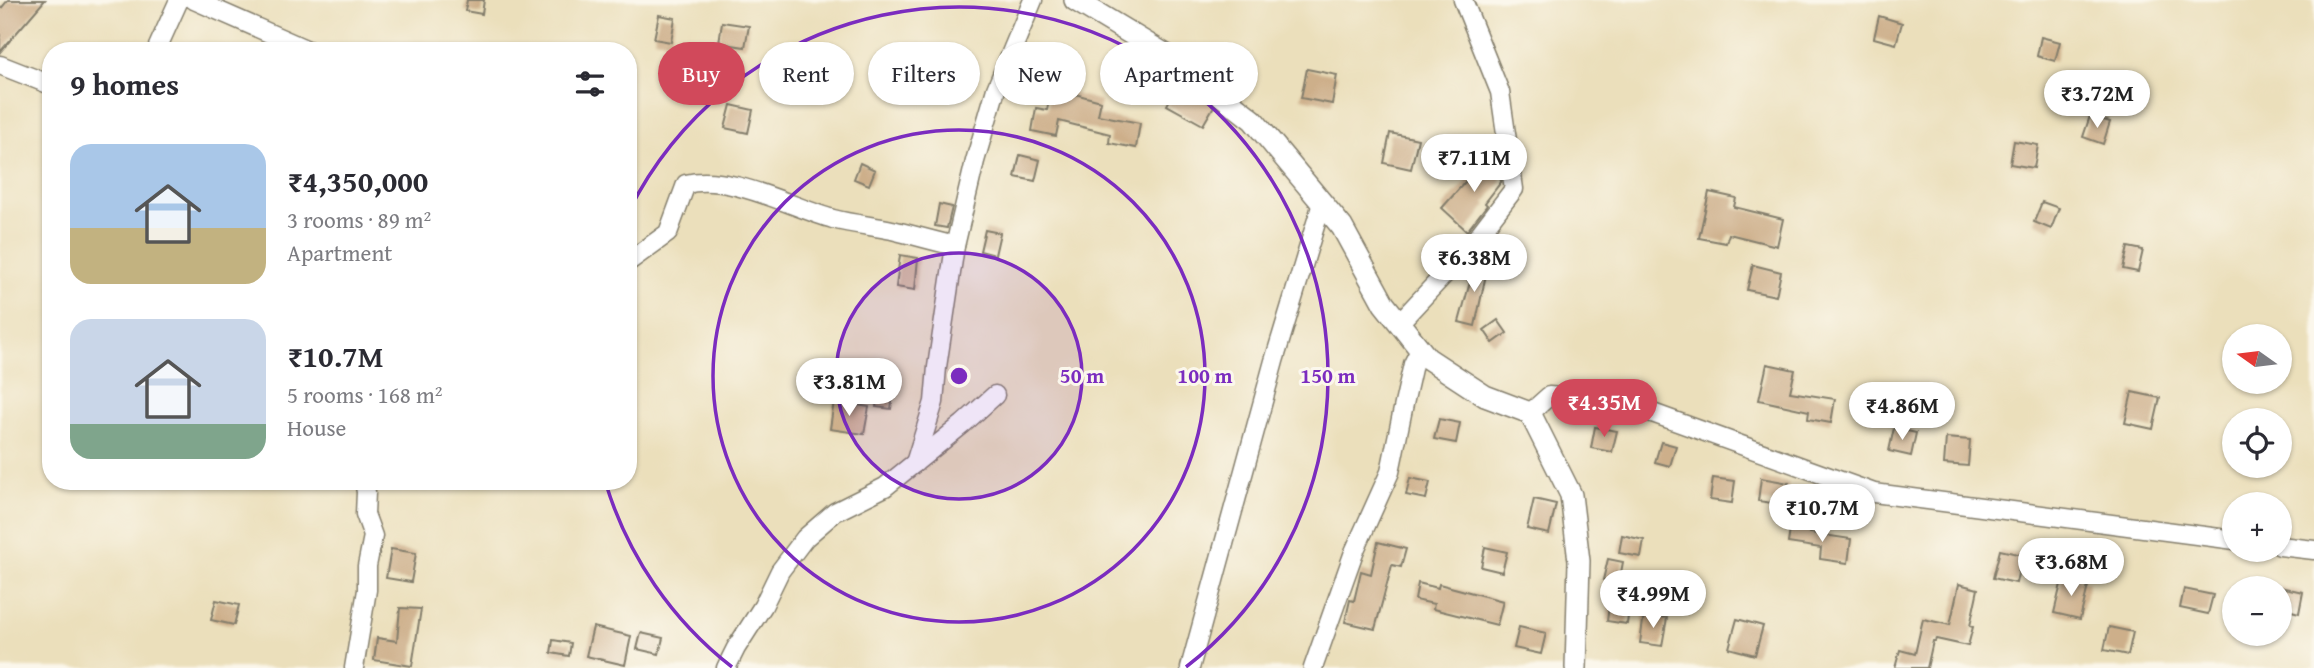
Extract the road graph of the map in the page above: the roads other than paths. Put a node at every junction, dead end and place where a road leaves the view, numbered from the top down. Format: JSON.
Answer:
{"nodes":[{"id":1,"x":179,"y":0,"type":"edge"},
{"id":2,"x":194,"y":0,"type":"edge"},
{"id":3,"x":1033,"y":0,"type":"edge"},
{"id":4,"x":1075,"y":0,"type":"edge"},
{"id":5,"x":1464,"y":0,"type":"edge"},
{"id":6,"x":160,"y":42,"type":"edge"},
{"id":7,"x":290,"y":42,"type":"edge"},
{"id":8,"x":0,"y":65,"type":"edge"},
{"id":9,"x":42,"y":81,"type":"edge"},
{"id":10,"x":1322,"y":203,"type":"junction"},
{"id":11,"x":955,"y":246,"type":"junction"},
{"id":12,"x":637,"y":255,"type":"edge"},
{"id":13,"x":1399,"y":323,"type":"junction"},
{"id":14,"x":1420,"y":350,"type":"junction"},
{"id":15,"x":995,"y":395,"type":"dead end"},
{"id":16,"x":1530,"y":414,"type":"junction"},
{"id":17,"x":915,"y":463,"type":"junction"},
{"id":18,"x":365,"y":490,"type":"edge"},
{"id":19,"x":2222,"y":538,"type":"edge"},
{"id":20,"x":2292,"y":547,"type":"edge"},
{"id":21,"x":2314,"y":550,"type":"edge"},
{"id":22,"x":354,"y":668,"type":"edge"},
{"id":23,"x":726,"y":668,"type":"edge"},
{"id":24,"x":1190,"y":668,"type":"edge"},
{"id":25,"x":1313,"y":668,"type":"edge"},
{"id":26,"x":1576,"y":668,"type":"edge"}],
"edges":[{"from":1,"to":6,"type":"street"},
{"from":2,"to":7,"type":"street"},
{"from":3,"to":11,"type":"street"},
{"from":4,"to":10,"type":"main road"},
{"from":5,"to":13,"type":"street"},
{"from":8,"to":9,"type":"street"},
{"from":10,"to":13,"type":"main road"},
{"from":10,"to":24,"type":"street"},
{"from":11,"to":12,"type":"street"},
{"from":11,"to":17,"type":"street"},
{"from":13,"to":14,"type":"main road"},
{"from":14,"to":16,"type":"main road"},
{"from":14,"to":25,"type":"street"},
{"from":15,"to":17,"type":"street"},
{"from":16,"to":19,"type":"street"},
{"from":16,"to":26,"type":"main road"},
{"from":17,"to":23,"type":"street"},
{"from":18,"to":22,"type":"street"},
{"from":20,"to":21,"type":"street"}]}
